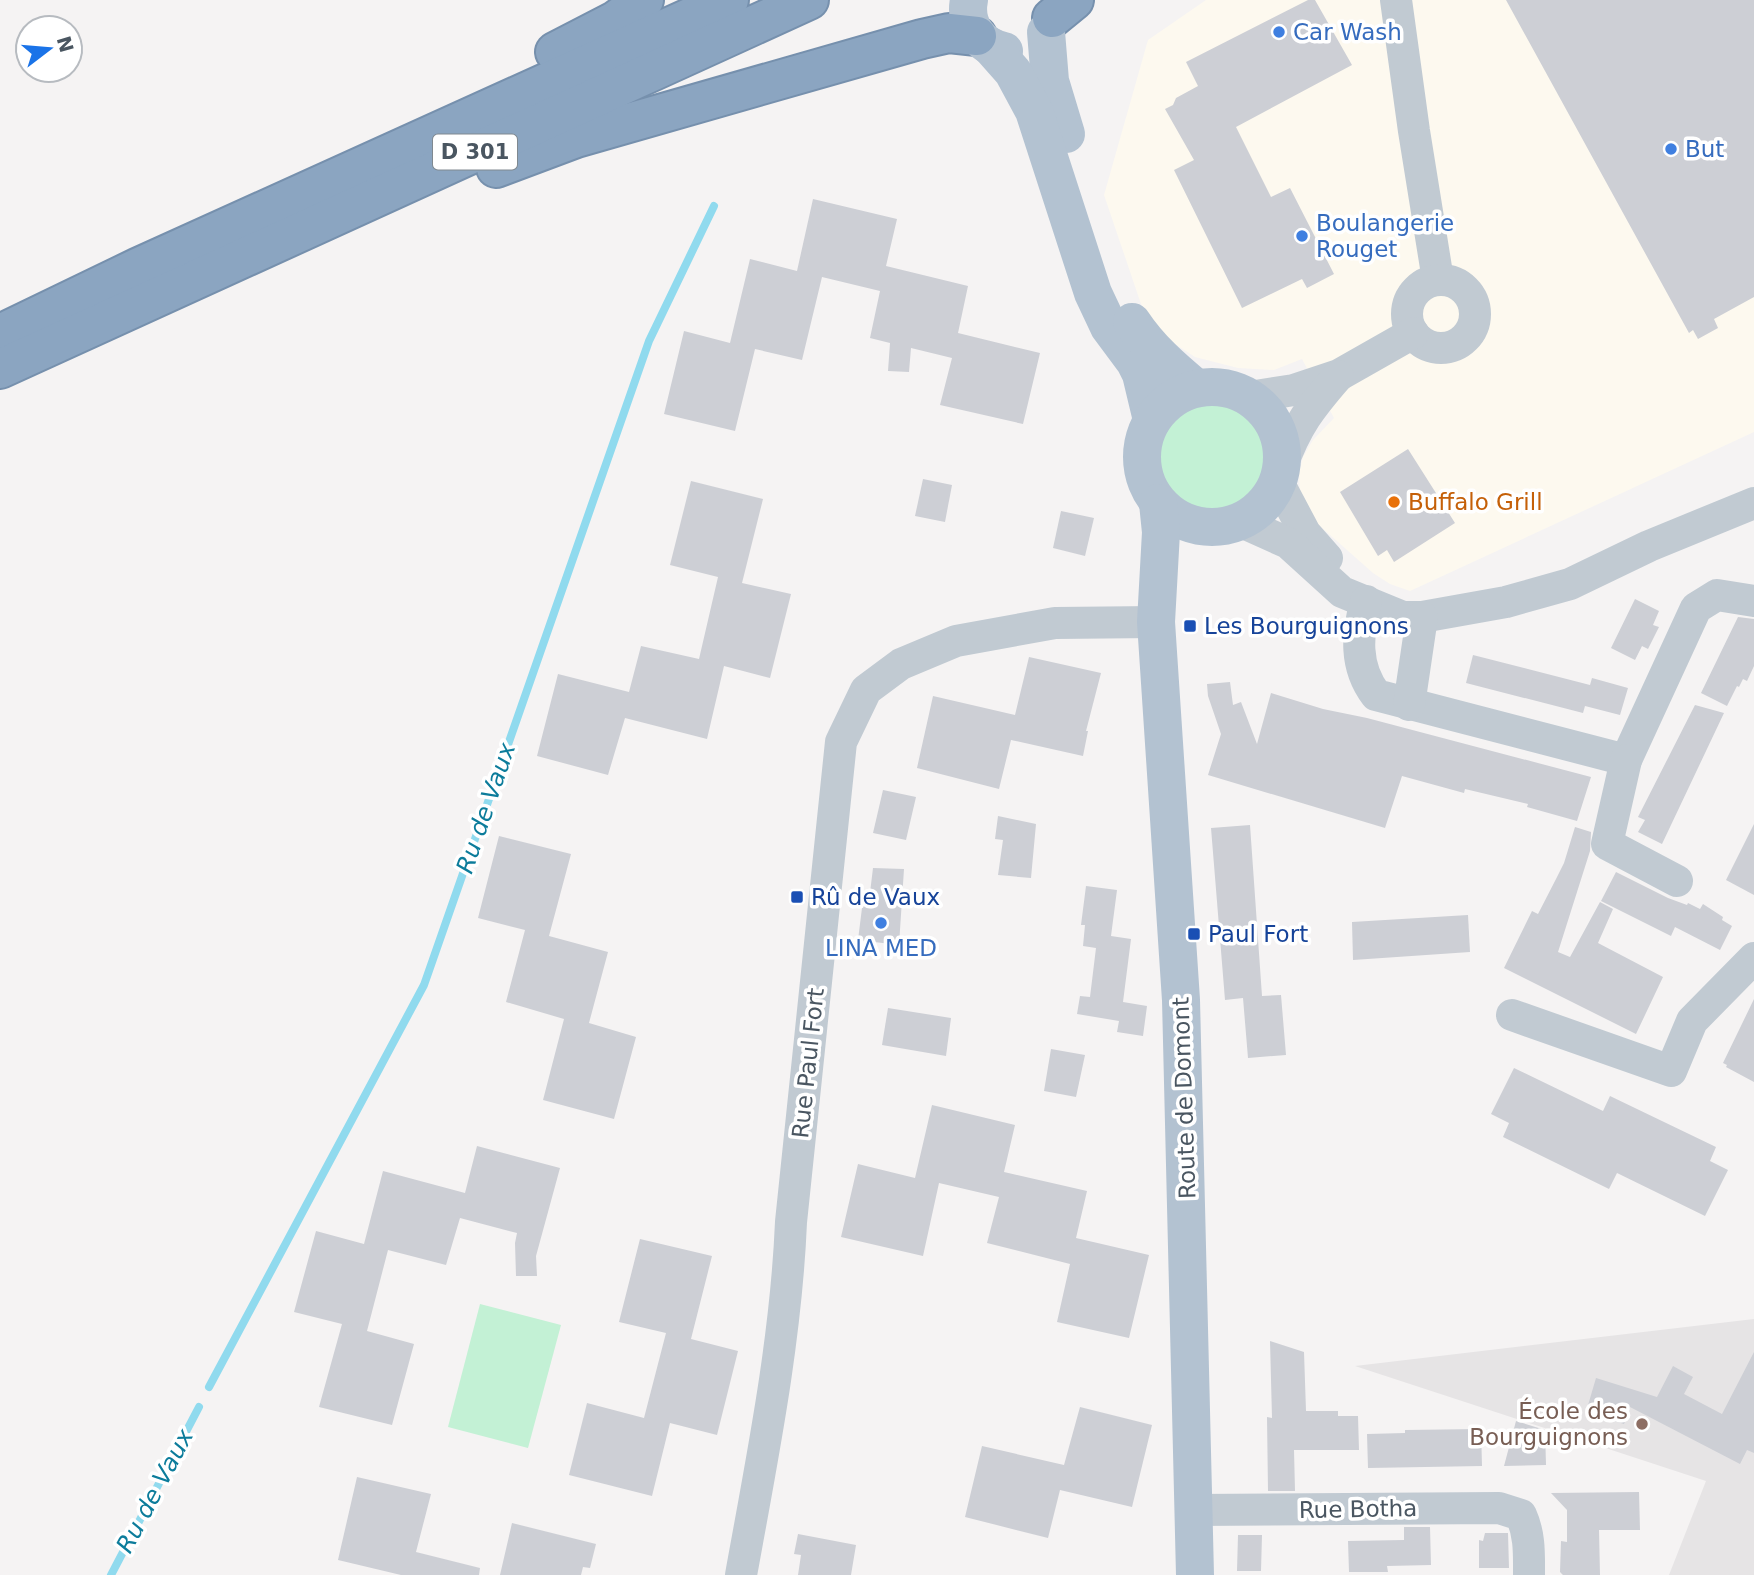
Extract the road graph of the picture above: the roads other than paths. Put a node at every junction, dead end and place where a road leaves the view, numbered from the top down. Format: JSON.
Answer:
{"nodes":[{"id":1,"x":644,"y":0,"type":"edge"},
{"id":2,"x":729,"y":0,"type":"edge"},
{"id":3,"x":809,"y":0,"type":"edge"},
{"id":4,"x":1396,"y":0,"type":"edge"},
{"id":5,"x":1056,"y":13,"type":"edge"},
{"id":6,"x":979,"y":28,"type":"edge"},
{"id":7,"x":1438,"y":280,"type":"junction"},
{"id":8,"x":139,"y":286,"type":"junction"},
{"id":9,"x":1413,"y":333,"type":"junction"},
{"id":10,"x":0,"y":334,"type":"edge"},
{"id":11,"x":0,"y":369,"type":"edge"},
{"id":12,"x":1339,"y":375,"type":"junction"},
{"id":13,"x":1196,"y":388,"type":"junction"},
{"id":14,"x":1249,"y":397,"type":"junction"},
{"id":15,"x":1152,"y":420,"type":"junction"},
{"id":16,"x":1280,"y":474,"type":"junction"},
{"id":17,"x":1158,"y":503,"type":"junction"},
{"id":18,"x":1754,"y":503,"type":"edge"},
{"id":19,"x":1226,"y":524,"type":"junction"},
{"id":20,"x":1366,"y":601,"type":"junction"},
{"id":21,"x":1754,"y":601,"type":"edge"},
{"id":22,"x":1422,"y":617,"type":"junction"},
{"id":23,"x":1156,"y":622,"type":"junction"},
{"id":24,"x":1409,"y":705,"type":"junction"},
{"id":25,"x":1626,"y":760,"type":"junction"},
{"id":26,"x":1677,"y":881,"type":"dead end"},
{"id":27,"x":1754,"y":958,"type":"edge"},
{"id":28,"x":1512,"y":1015,"type":"dead end"},
{"id":29,"x":1194,"y":1510,"type":"junction"},
{"id":30,"x":741,"y":1575,"type":"edge"},
{"id":31,"x":1195,"y":1575,"type":"edge"},
{"id":32,"x":1529,"y":1575,"type":"edge"}],
"edges":[{"from":1,"to":8,"type":"highway"},
{"from":2,"to":8,"type":"highway","number":"D 301"},
{"from":3,"to":8,"type":"highway","number":"D 301"},
{"from":4,"to":7,"type":"street"},
{"from":5,"to":6,"type":"main road"},
{"from":5,"to":13,"type":"main road"},
{"from":6,"to":8,"type":"highway"},
{"from":6,"to":15,"type":"main road"},
{"from":7,"to":9,"type":"street"},
{"from":7,"to":9,"type":"street"},
{"from":8,"to":10,"type":"highway","number":"D 301"},
{"from":8,"to":11,"type":"highway","number":"D 301"},
{"from":9,"to":12,"type":"street"},
{"from":12,"to":14,"type":"street"},
{"from":12,"to":16,"type":"street"},
{"from":13,"to":14,"type":"main road"},
{"from":13,"to":15,"type":"main road"},
{"from":14,"to":16,"type":"main road"},
{"from":15,"to":17,"type":"main road"},
{"from":16,"to":19,"type":"main road"},
{"from":16,"to":20,"type":"street"},
{"from":17,"to":19,"type":"main road"},
{"from":17,"to":23,"type":"main road","name":"Route de Domont"},
{"from":18,"to":22,"type":"street"},
{"from":19,"to":20,"type":"street"},
{"from":19,"to":23,"type":"main road","name":"Route de Domont"},
{"from":20,"to":22,"type":"street"},
{"from":20,"to":24,"type":"street"},
{"from":21,"to":25,"type":"street"},
{"from":22,"to":24,"type":"street"},
{"from":23,"to":29,"type":"main road","name":"Route de Domont"},
{"from":23,"to":30,"type":"street","name":"Rue Paul Fort"},
{"from":24,"to":25,"type":"street"},
{"from":25,"to":26,"type":"street"},
{"from":27,"to":28,"type":"street"},
{"from":29,"to":31,"type":"main road","name":"Route de Domont"},
{"from":29,"to":32,"type":"street","name":"Rue Botha"}]}
